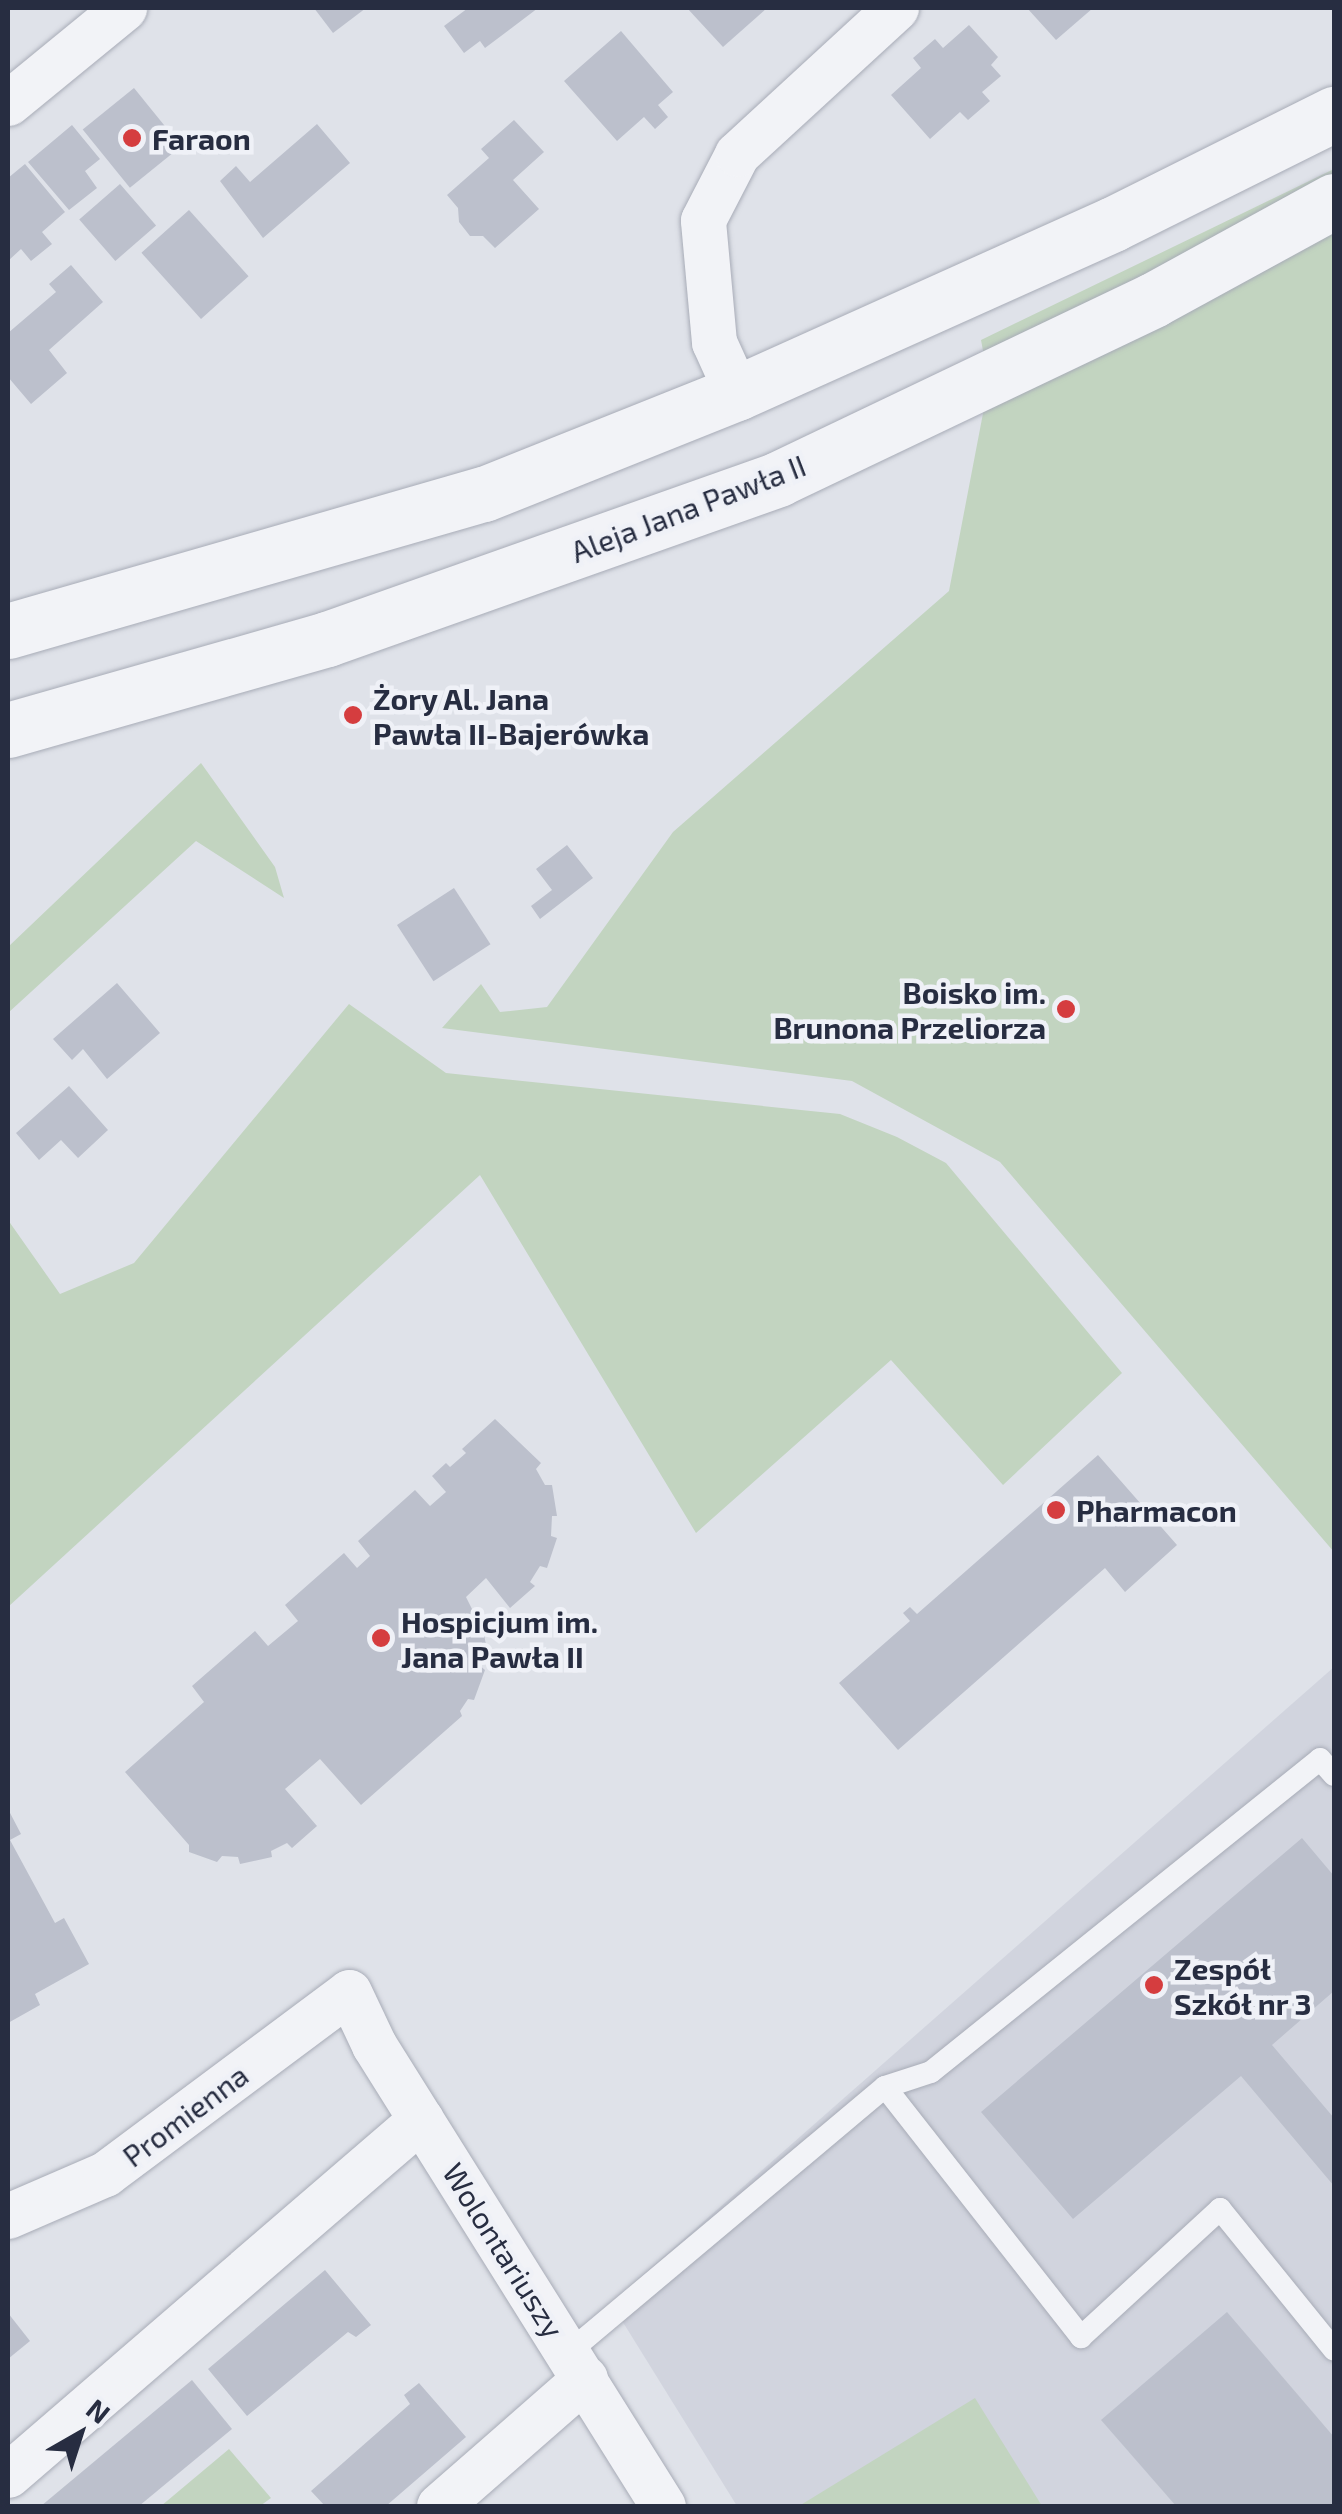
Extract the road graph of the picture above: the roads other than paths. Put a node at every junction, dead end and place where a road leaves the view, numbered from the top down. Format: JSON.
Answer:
{"nodes":[{"id":1,"x":124,"y":8,"type":"edge"},
{"id":2,"x":896,"y":8,"type":"edge"},
{"id":3,"x":8,"y":103,"type":"edge"},
{"id":4,"x":1334,"y":114,"type":"edge"},
{"id":5,"x":1334,"y":201,"type":"edge"},
{"id":6,"x":737,"y":393,"type":"junction"},
{"id":7,"x":8,"y":631,"type":"edge"},
{"id":8,"x":8,"y":730,"type":"edge"},
{"id":9,"x":1334,"y":1775,"type":"edge"},
{"id":10,"x":349,"y":1992,"type":"joint"},
{"id":11,"x":885,"y":2087,"type":"junction"},
{"id":12,"x":421,"y":2119,"type":"junction"},
{"id":13,"x":8,"y":2216,"type":"edge"},
{"id":14,"x":1334,"y":2350,"type":"edge"},
{"id":15,"x":577,"y":2366,"type":"junction"},
{"id":16,"x":8,"y":2475,"type":"edge"},
{"id":17,"x":439,"y":2506,"type":"edge"},
{"id":18,"x":662,"y":2506,"type":"edge"}],
"edges":[{"from":1,"to":3,"type":"street"},
{"from":2,"to":6,"type":"street"},
{"from":4,"to":6,"type":"street"},
{"from":5,"to":8,"type":"street","name":"Aleja Jana Pawła II"},
{"from":6,"to":7,"type":"street"},
{"from":9,"to":11,"type":"lane"},
{"from":10,"to":12,"type":"street","name":"Wolontariuszy"},
{"from":10,"to":13,"type":"street","name":"Promienna"},
{"from":11,"to":14,"type":"lane"},
{"from":11,"to":15,"type":"lane"},
{"from":12,"to":15,"type":"street","name":"Wolontariuszy"},
{"from":12,"to":16,"type":"street"},
{"from":15,"to":17,"type":"street"},
{"from":15,"to":18,"type":"street","name":"Wolontariuszy"}]}
